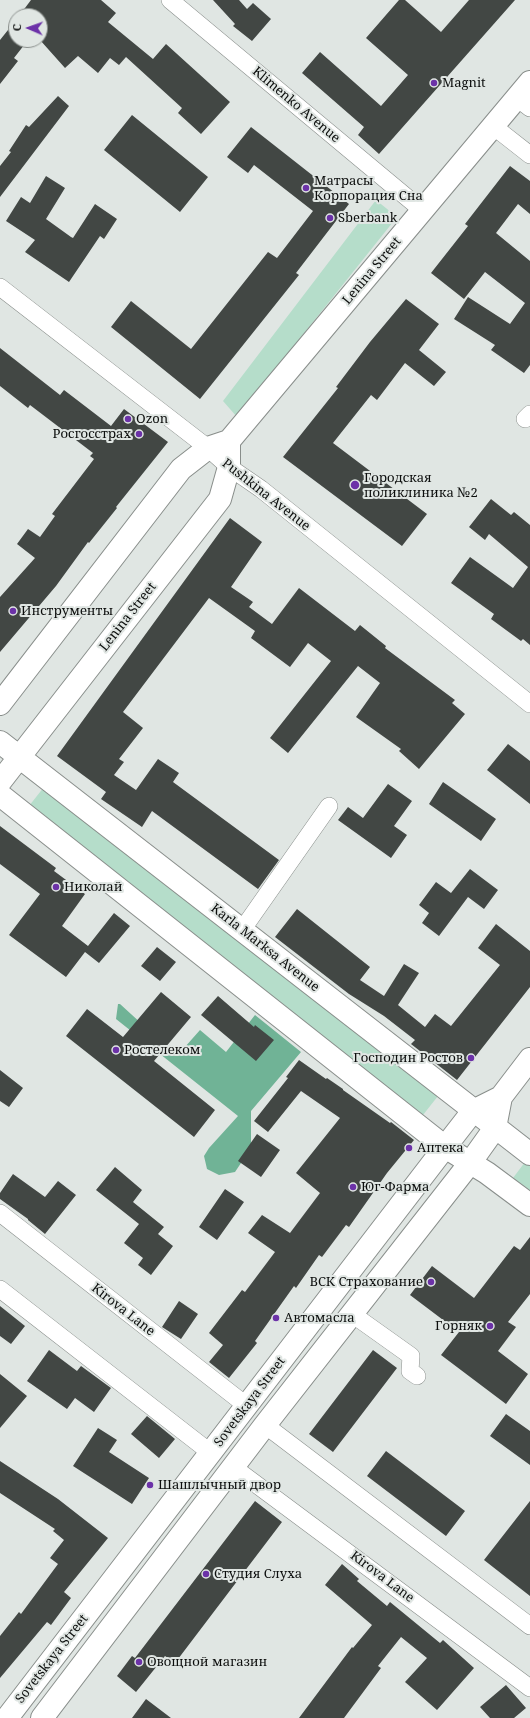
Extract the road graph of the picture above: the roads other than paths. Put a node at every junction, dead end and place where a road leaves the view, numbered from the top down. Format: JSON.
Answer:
{"nodes":[{"id":1,"x":170,"y":0,"type":"edge"},
{"id":2,"x":526,"y":96,"type":"edge"},
{"id":3,"x":493,"y":126,"type":"junction"},
{"id":4,"x":530,"y":155,"type":"edge"},
{"id":5,"x":422,"y":210,"type":"junction"},
{"id":6,"x":0,"y":287,"type":"edge"},
{"id":7,"x":229,"y":441,"type":"junction"},
{"id":8,"x":208,"y":448,"type":"junction"},
{"id":9,"x":229,"y":467,"type":"junction"},
{"id":10,"x":0,"y":704,"type":"edge"},
{"id":11,"x":530,"y":704,"type":"edge"},
{"id":12,"x":0,"y":742,"type":"edge"},
{"id":13,"x":19,"y":758,"type":"junction"},
{"id":14,"x":0,"y":782,"type":"edge"},
{"id":15,"x":0,"y":796,"type":"edge"},
{"id":16,"x":329,"y":806,"type":"dead end"},
{"id":17,"x":242,"y":930,"type":"junction"},
{"id":18,"x":530,"y":1060,"type":"edge"},
{"id":19,"x":501,"y":1097,"type":"junction"},
{"id":20,"x":473,"y":1111,"type":"junction"},
{"id":21,"x":495,"y":1128,"type":"junction"},
{"id":22,"x":445,"y":1147,"type":"junction"},
{"id":23,"x":530,"y":1154,"type":"edge"},
{"id":24,"x":470,"y":1163,"type":"junction"},
{"id":25,"x":530,"y":1205,"type":"edge"},
{"id":26,"x":0,"y":1213,"type":"edge"},
{"id":27,"x":0,"y":1289,"type":"edge"},
{"id":28,"x":352,"y":1314,"type":"junction"},
{"id":29,"x":417,"y":1376,"type":"dead end"},
{"id":30,"x":246,"y":1406,"type":"junction"},
{"id":31,"x":265,"y":1425,"type":"junction"},
{"id":32,"x":211,"y":1453,"type":"junction"},
{"id":33,"x":233,"y":1467,"type":"junction"},
{"id":34,"x":530,"y":1626,"type":"edge"},
{"id":35,"x":530,"y":1688,"type":"edge"},
{"id":36,"x":10,"y":1711,"type":"edge"},
{"id":37,"x":42,"y":1718,"type":"edge"}],
"edges":[{"from":1,"to":5,"type":"street","name":"Klimenko Avenue"},
{"from":2,"to":3,"type":"main road","name":"Lenina Street"},
{"from":3,"to":4,"type":"street"},
{"from":3,"to":5,"type":"main road","name":"Lenina Street"},
{"from":5,"to":7,"type":"main road","name":"Lenina Street"},
{"from":6,"to":8,"type":"street","name":"Pushkina Avenue"},
{"from":7,"to":8,"type":"main road"},
{"from":7,"to":9,"type":"main road","name":"Lenina Street"},
{"from":8,"to":9,"type":"street","name":"Pushkina Avenue"},
{"from":8,"to":10,"type":"main road"},
{"from":9,"to":11,"type":"street","name":"Pushkina Avenue"},
{"from":9,"to":13,"type":"main road","name":"Lenina Street"},
{"from":12,"to":13,"type":"main road","name":"Karla Marksa Avenue"},
{"from":13,"to":14,"type":"main road","name":"Lenina Street"},
{"from":13,"to":17,"type":"main road","name":"Karla Marksa Avenue"},
{"from":15,"to":22,"type":"main road"},
{"from":16,"to":17,"type":"street"},
{"from":17,"to":20,"type":"main road","name":"Karla Marksa Avenue"},
{"from":18,"to":19,"type":"main road","name":"Sovetskaya Street"},
{"from":19,"to":20,"type":"main road","name":"Sovetskaya Street"},
{"from":19,"to":21,"type":"main road","name":"Sovetskaya Street"},
{"from":20,"to":21,"type":"main road","name":"Karla Marksa Avenue"},
{"from":20,"to":22,"type":"main road","name":"Sovetskaya Street"},
{"from":21,"to":23,"type":"main road","name":"Karla Marksa Avenue"},
{"from":21,"to":24,"type":"main road","name":"Sovetskaya Street"},
{"from":22,"to":24,"type":"main road"},
{"from":22,"to":30,"type":"main road","name":"Sovetskaya Street"},
{"from":24,"to":25,"type":"main road"},
{"from":24,"to":28,"type":"main road","name":"Sovetskaya Street"},
{"from":26,"to":30,"type":"street","name":"Kirova Lane"},
{"from":27,"to":32,"type":"street"},
{"from":28,"to":29,"type":"street"},
{"from":28,"to":31,"type":"main road","name":"Sovetskaya Street"},
{"from":30,"to":32,"type":"main road","name":"Sovetskaya Street"},
{"from":31,"to":33,"type":"main road","name":"Sovetskaya Street"},
{"from":31,"to":34,"type":"street"},
{"from":32,"to":36,"type":"main road","name":"Sovetskaya Street"},
{"from":33,"to":35,"type":"street","name":"Kirova Lane"},
{"from":33,"to":37,"type":"main road","name":"Sovetskaya Street"}]}
